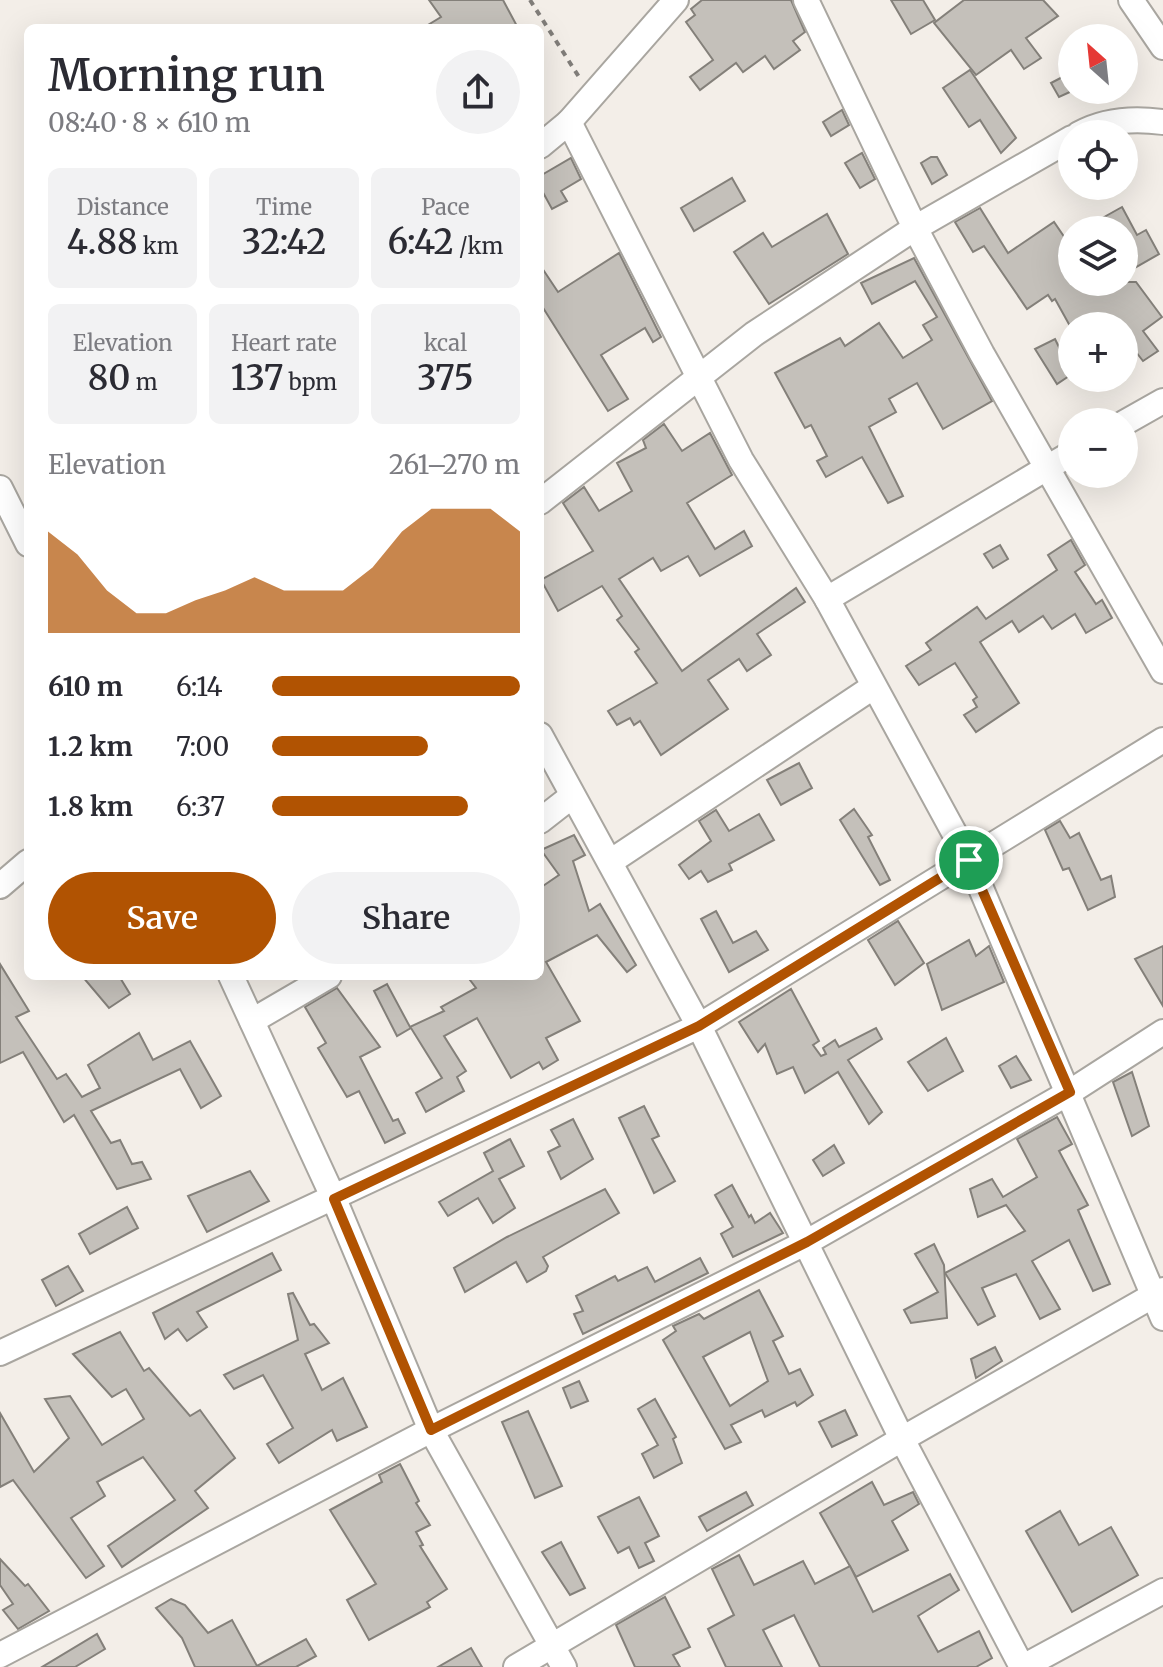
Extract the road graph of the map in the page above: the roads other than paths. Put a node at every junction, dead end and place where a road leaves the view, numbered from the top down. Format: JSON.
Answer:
{"nodes":[{"id":1,"x":676,"y":0,"type":"edge"},
{"id":2,"x":806,"y":0,"type":"edge"},
{"id":3,"x":1131,"y":0,"type":"edge"},
{"id":4,"x":1163,"y":47,"type":"edge"},
{"id":5,"x":1134,"y":120,"type":"edge"},
{"id":6,"x":569,"y":122,"type":"junction"},
{"id":7,"x":1163,"y":122,"type":"edge"},
{"id":8,"x":544,"y":143,"type":"edge"},
{"id":9,"x":1058,"y":146,"type":"edge"},
{"id":10,"x":915,"y":228,"type":"junction"},
{"id":11,"x":699,"y":378,"type":"junction"},
{"id":12,"x":1163,"y":401,"type":"edge"},
{"id":13,"x":1138,"y":415,"type":"edge"},
{"id":14,"x":1058,"y":461,"type":"edge"},
{"id":15,"x":1048,"y":467,"type":"junction"},
{"id":16,"x":0,"y":488,"type":"edge"},
{"id":17,"x":544,"y":499,"type":"edge"},
{"id":18,"x":14,"y":515,"type":"edge"},
{"id":19,"x":24,"y":536,"type":"edge"},
{"id":20,"x":827,"y":599,"type":"junction"},
{"id":21,"x":1163,"y":671,"type":"edge"},
{"id":22,"x":873,"y":687,"type":"junction"},
{"id":23,"x":1163,"y":740,"type":"edge"},
{"id":24,"x":544,"y":743,"type":"edge"},
{"id":25,"x":572,"y":796,"type":"junction"},
{"id":26,"x":544,"y":818,"type":"edge"},
{"id":27,"x":969,"y":860,"type":"junction"},
{"id":28,"x":610,"y":862,"type":"junction"},
{"id":29,"x":24,"y":865,"type":"edge"},
{"id":30,"x":0,"y":886,"type":"edge"},
{"id":31,"x":233,"y":980,"type":"edge"},
{"id":32,"x":322,"y":980,"type":"edge"},
{"id":33,"x":252,"y":1021,"type":"junction"},
{"id":34,"x":699,"y":1026,"type":"junction"},
{"id":35,"x":1163,"y":1032,"type":"edge"},
{"id":36,"x":1070,"y":1092,"type":"junction"},
{"id":37,"x":334,"y":1199,"type":"junction"},
{"id":38,"x":807,"y":1242,"type":"junction"},
{"id":39,"x":1158,"y":1293,"type":"edge"},
{"id":40,"x":1163,"y":1318,"type":"edge"},
{"id":41,"x":0,"y":1353,"type":"edge"},
{"id":42,"x":431,"y":1430,"type":"junction"},
{"id":43,"x":902,"y":1439,"type":"junction"},
{"id":44,"x":1163,"y":1591,"type":"edge"},
{"id":45,"x":557,"y":1656,"type":"edge"},
{"id":46,"x":0,"y":1657,"type":"edge"},
{"id":47,"x":5,"y":1667,"type":"edge"},
{"id":48,"x":516,"y":1667,"type":"edge"},
{"id":49,"x":1022,"y":1667,"type":"edge"}],
"edges":[{"from":1,"to":6,"type":"street"},
{"from":2,"to":10,"type":"street"},
{"from":3,"to":4,"type":"street"},
{"from":5,"to":7,"type":"street"},
{"from":6,"to":8,"type":"street"},
{"from":6,"to":11,"type":"street"},
{"from":9,"to":10,"type":"street"},
{"from":10,"to":11,"type":"street"},
{"from":10,"to":15,"type":"street"},
{"from":11,"to":17,"type":"street"},
{"from":11,"to":20,"type":"street"},
{"from":12,"to":13,"type":"street"},
{"from":14,"to":15,"type":"street"},
{"from":15,"to":20,"type":"street"},
{"from":15,"to":21,"type":"street"},
{"from":16,"to":18,"type":"street"},
{"from":18,"to":19,"type":"street"},
{"from":20,"to":22,"type":"street"},
{"from":22,"to":27,"type":"street"},
{"from":22,"to":28,"type":"street"},
{"from":23,"to":27,"type":"street"},
{"from":24,"to":25,"type":"street"},
{"from":25,"to":26,"type":"street"},
{"from":25,"to":28,"type":"street"},
{"from":27,"to":34,"type":"street"},
{"from":27,"to":36,"type":"street"},
{"from":28,"to":34,"type":"street"},
{"from":29,"to":30,"type":"street"},
{"from":31,"to":33,"type":"street"},
{"from":32,"to":33,"type":"street"},
{"from":33,"to":37,"type":"street"},
{"from":34,"to":37,"type":"street"},
{"from":34,"to":38,"type":"street"},
{"from":35,"to":36,"type":"street"},
{"from":36,"to":38,"type":"street"},
{"from":36,"to":39,"type":"street"},
{"from":37,"to":41,"type":"street"},
{"from":37,"to":42,"type":"street"},
{"from":38,"to":42,"type":"street"},
{"from":38,"to":43,"type":"street"},
{"from":39,"to":40,"type":"street"},
{"from":39,"to":43,"type":"street"},
{"from":42,"to":45,"type":"street"},
{"from":42,"to":46,"type":"street"},
{"from":43,"to":45,"type":"street"},
{"from":43,"to":49,"type":"street"},
{"from":44,"to":49,"type":"street"},
{"from":45,"to":48,"type":"street"},
{"from":46,"to":47,"type":"street"}]}
